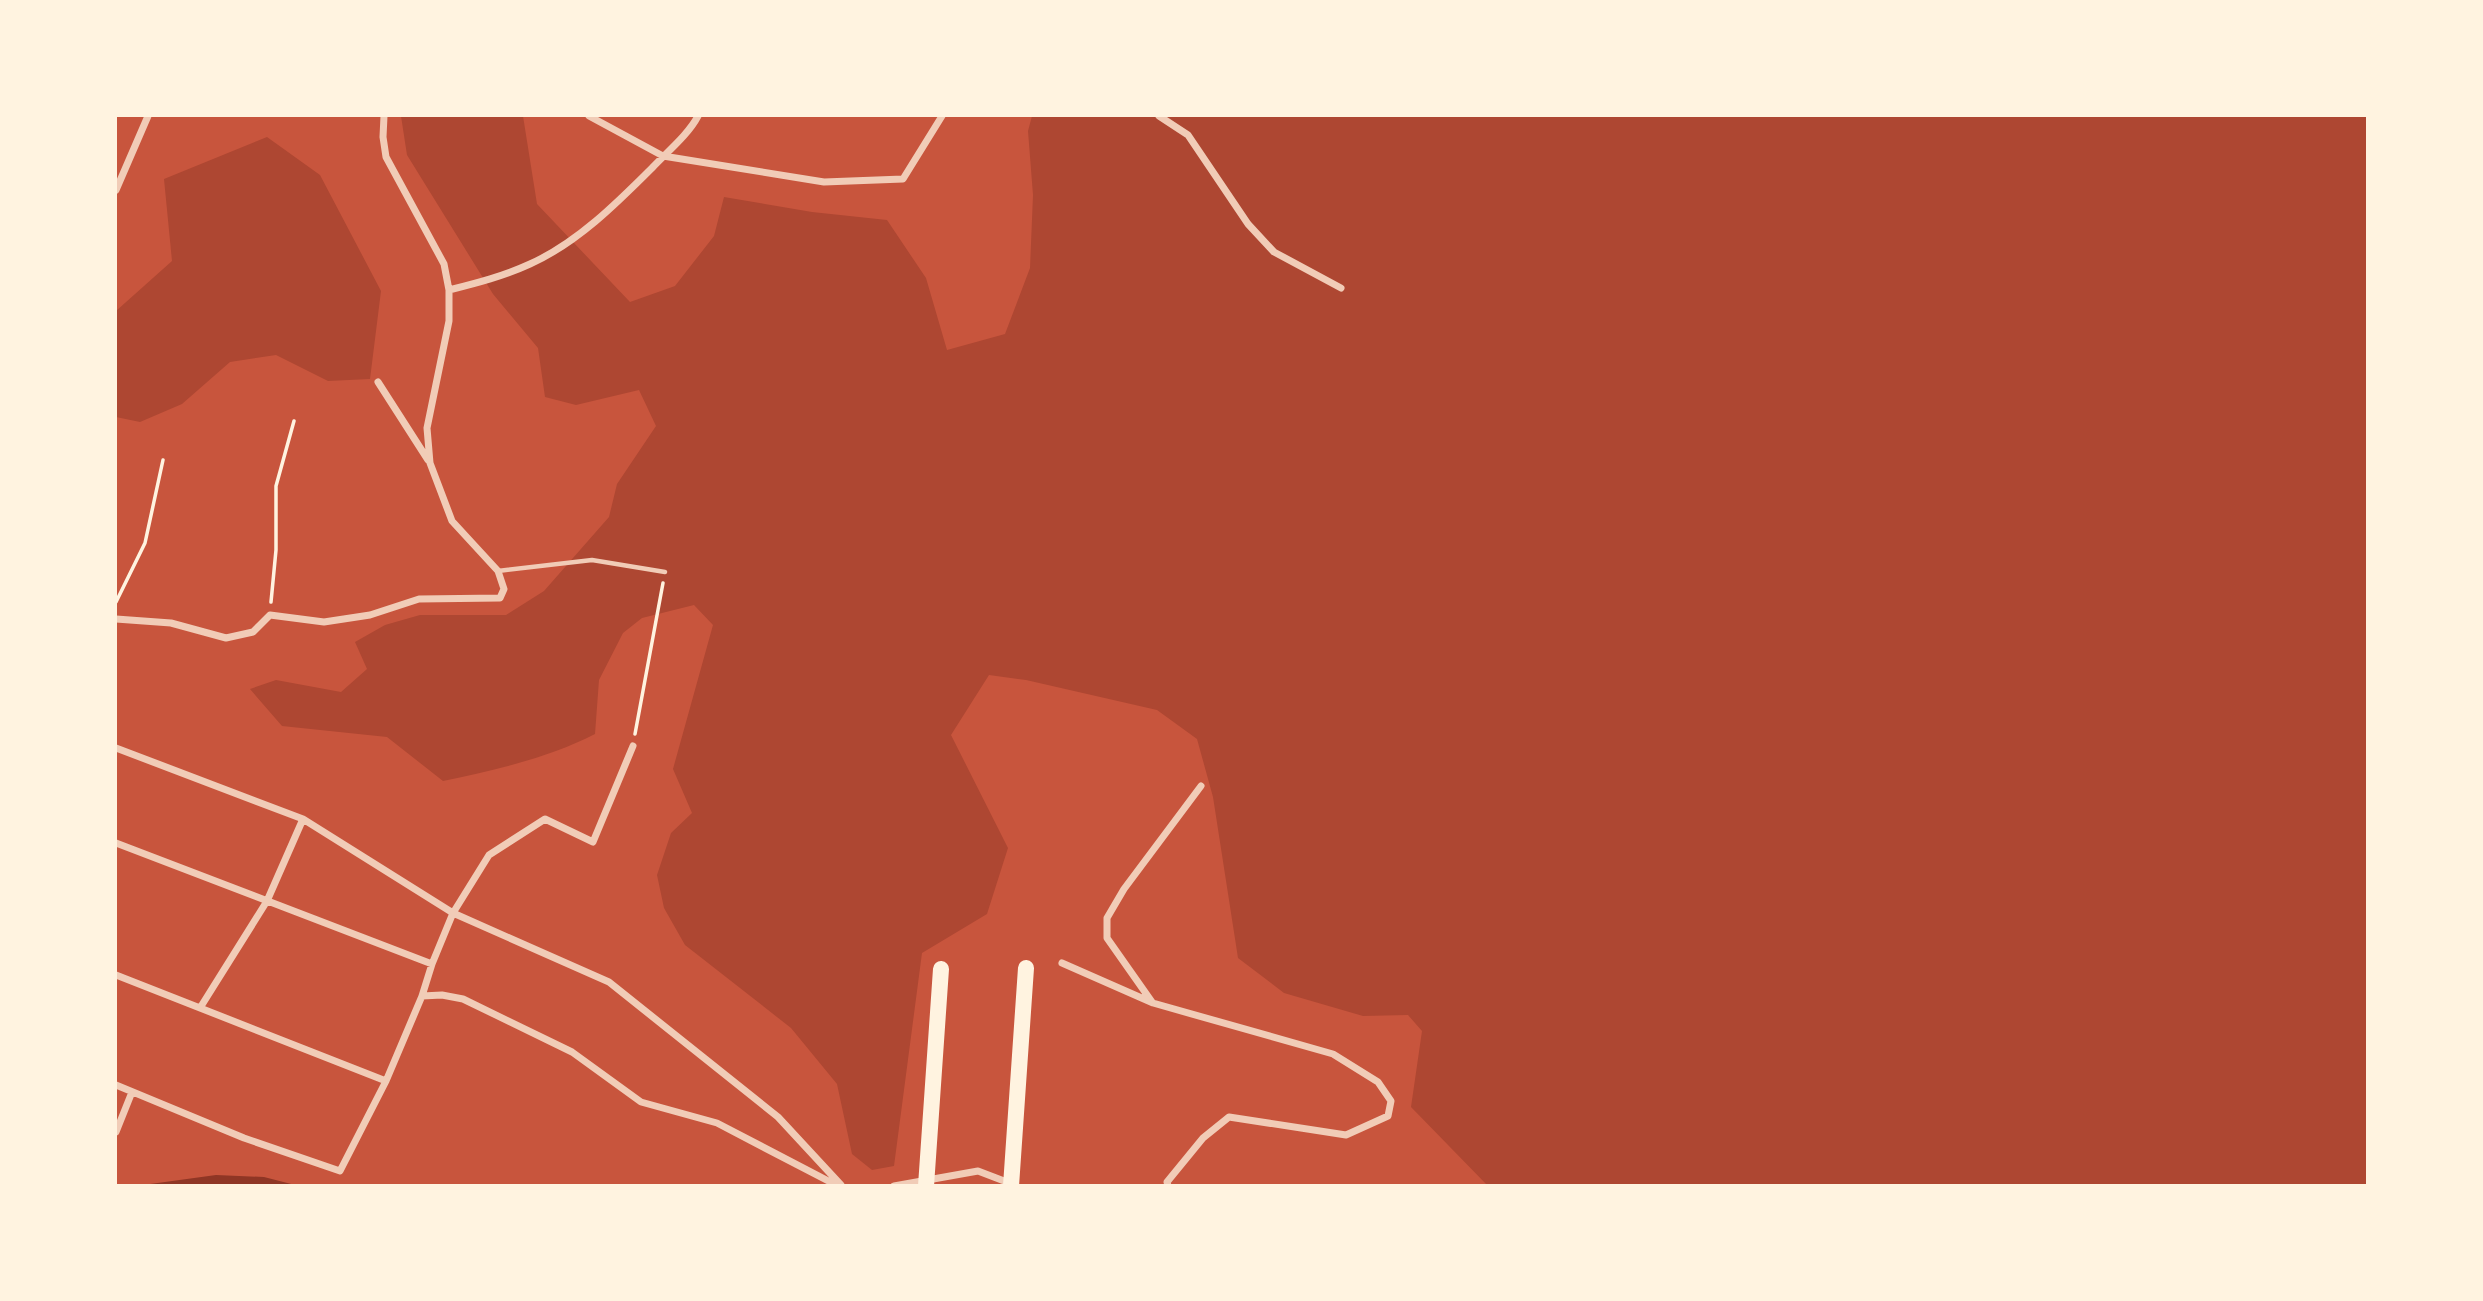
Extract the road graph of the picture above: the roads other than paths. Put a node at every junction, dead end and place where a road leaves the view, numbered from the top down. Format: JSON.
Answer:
{"nodes":[{"id":1,"x":148,"y":116,"type":"edge"},
{"id":2,"x":384,"y":116,"type":"edge"},
{"id":3,"x":589,"y":116,"type":"edge"},
{"id":4,"x":698,"y":116,"type":"edge"},
{"id":5,"x":942,"y":116,"type":"edge"},
{"id":6,"x":1159,"y":116,"type":"edge"},
{"id":7,"x":663,"y":156,"type":"junction"},
{"id":8,"x":116,"y":190,"type":"edge"},
{"id":9,"x":1341,"y":288,"type":"dead end"},
{"id":10,"x":449,"y":290,"type":"junction"},
{"id":11,"x":378,"y":382,"type":"dead end"},
{"id":12,"x":430,"y":463,"type":"junction"},
{"id":13,"x":498,"y":571,"type":"junction"},
{"id":14,"x":665,"y":572,"type":"road end"},
{"id":15,"x":116,"y":619,"type":"edge"},
{"id":16,"x":633,"y":746,"type":"road end"},
{"id":17,"x":116,"y":748,"type":"edge"},
{"id":18,"x":1201,"y":786,"type":"dead end"},
{"id":19,"x":303,"y":818,"type":"junction"},
{"id":20,"x":116,"y":843,"type":"edge"},
{"id":21,"x":267,"y":901,"type":"junction"},
{"id":22,"x":453,"y":914,"type":"junction"},
{"id":23,"x":1062,"y":963,"type":"dead end"},
{"id":24,"x":432,"y":964,"type":"junction"},
{"id":25,"x":1026,"y":968,"type":"dead end"},
{"id":26,"x":941,"y":969,"type":"dead end"},
{"id":27,"x":116,"y":975,"type":"edge"},
{"id":28,"x":422,"y":996,"type":"junction"},
{"id":29,"x":1153,"y":1003,"type":"junction"},
{"id":30,"x":200,"y":1007,"type":"junction"},
{"id":31,"x":386,"y":1081,"type":"junction"},
{"id":32,"x":116,"y":1085,"type":"edge"},
{"id":33,"x":132,"y":1092,"type":"junction"},
{"id":34,"x":116,"y":1132,"type":"edge"},
{"id":35,"x":840,"y":1185,"type":"edge"},
{"id":36,"x":894,"y":1185,"type":"edge"},
{"id":37,"x":926,"y":1185,"type":"edge"},
{"id":38,"x":1011,"y":1185,"type":"edge"},
{"id":39,"x":1017,"y":1185,"type":"edge"},
{"id":40,"x":1168,"y":1185,"type":"edge"}],
"edges":[{"from":1,"to":8,"type":"street"},
{"from":2,"to":10,"type":"street"},
{"from":3,"to":7,"type":"street"},
{"from":4,"to":7,"type":"street"},
{"from":5,"to":7,"type":"street"},
{"from":6,"to":9,"type":"street"},
{"from":7,"to":10,"type":"street"},
{"from":10,"to":12,"type":"street"},
{"from":11,"to":12,"type":"street"},
{"from":12,"to":13,"type":"street"},
{"from":13,"to":14,"type":"lane"},
{"from":13,"to":15,"type":"street"},
{"from":16,"to":22,"type":"street"},
{"from":17,"to":19,"type":"street"},
{"from":18,"to":29,"type":"street"},
{"from":19,"to":21,"type":"street"},
{"from":19,"to":22,"type":"street"},
{"from":20,"to":21,"type":"street"},
{"from":21,"to":24,"type":"street"},
{"from":21,"to":30,"type":"street"},
{"from":22,"to":24,"type":"street"},
{"from":22,"to":35,"type":"street"},
{"from":23,"to":29,"type":"street"},
{"from":24,"to":28,"type":"street"},
{"from":25,"to":38,"type":"highway"},
{"from":26,"to":37,"type":"highway"},
{"from":27,"to":30,"type":"street"},
{"from":28,"to":31,"type":"street"},
{"from":28,"to":35,"type":"street"},
{"from":29,"to":40,"type":"street"},
{"from":30,"to":31,"type":"street"},
{"from":31,"to":33,"type":"street"},
{"from":32,"to":33,"type":"street"},
{"from":33,"to":34,"type":"street"},
{"from":36,"to":39,"type":"street"}]}
